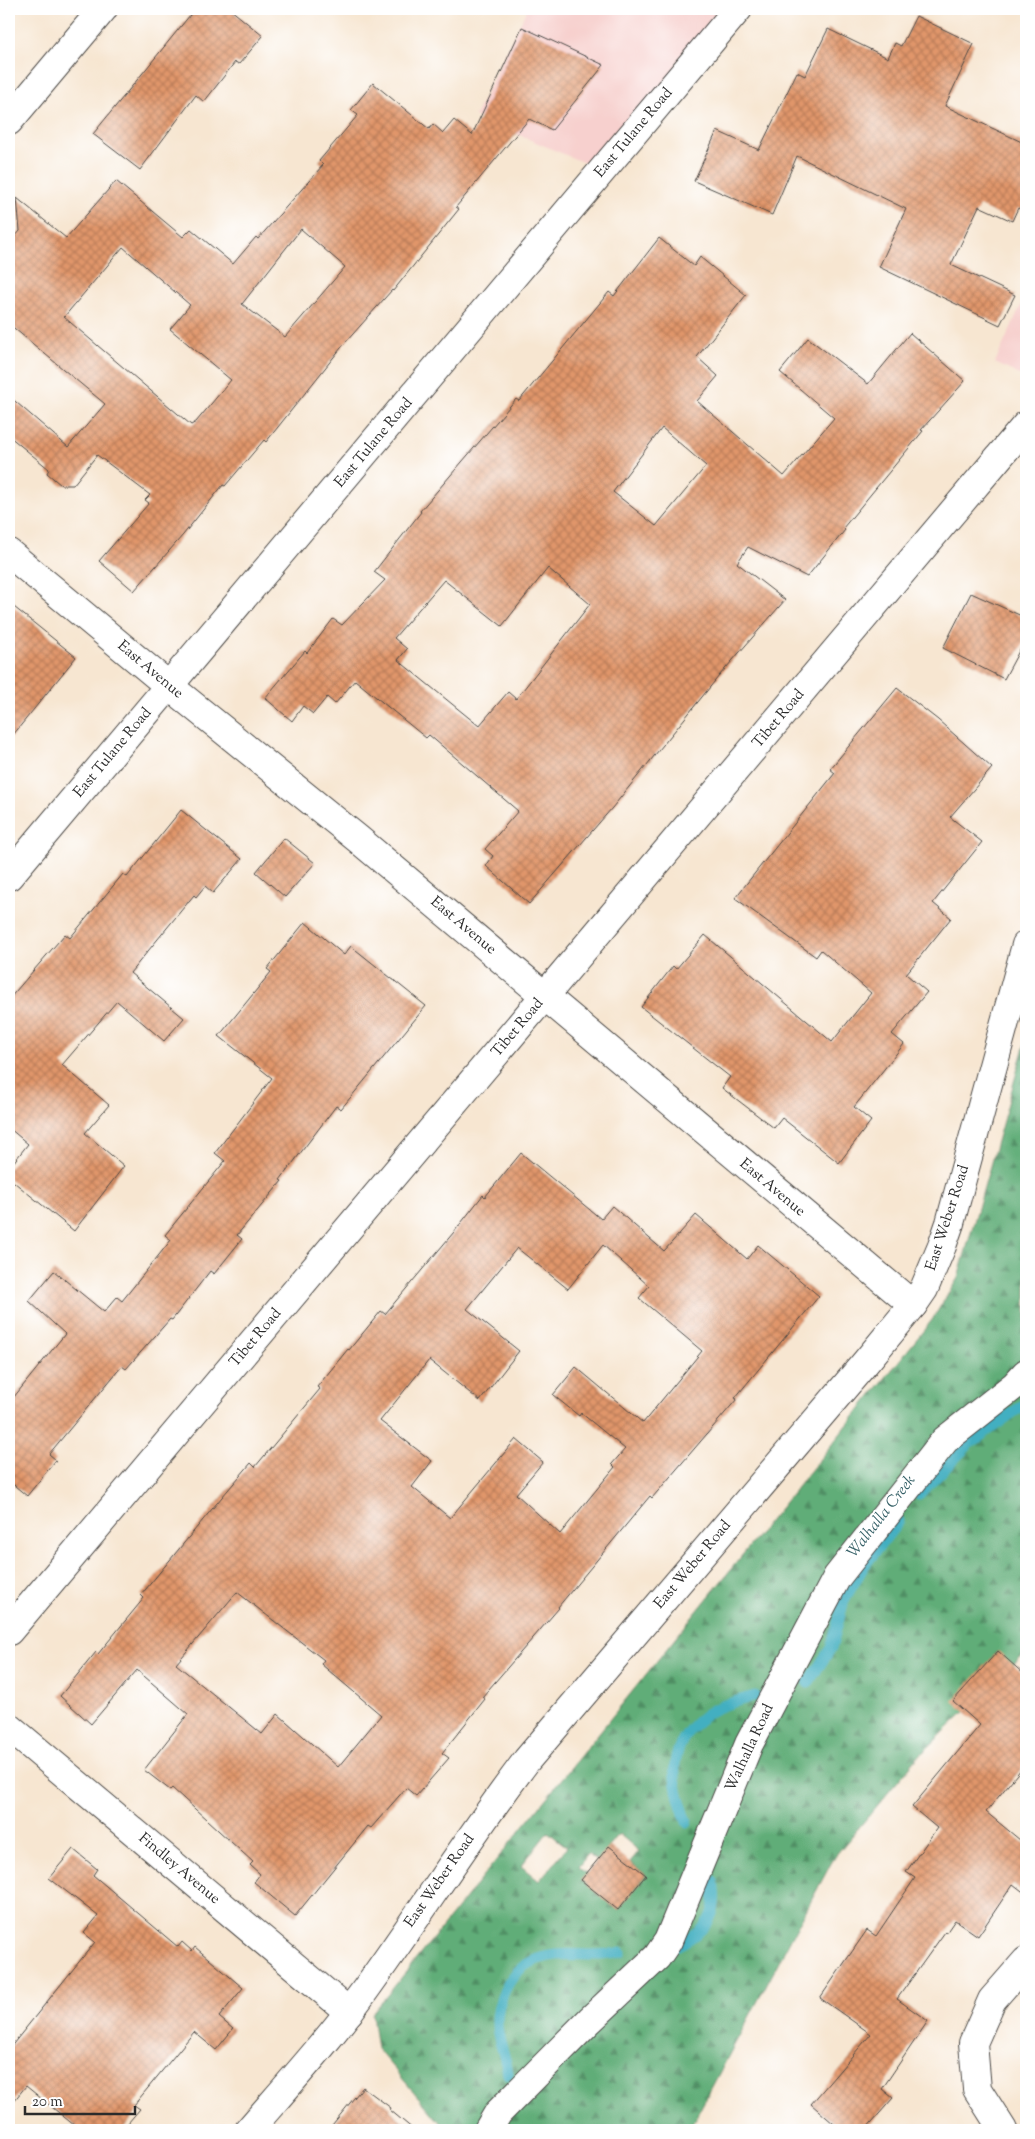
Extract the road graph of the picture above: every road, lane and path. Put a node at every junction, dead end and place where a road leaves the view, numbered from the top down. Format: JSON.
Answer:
{"nodes":[{"id":1,"x":103,"y":9,"type":"edge"},
{"id":2,"x":738,"y":9,"type":"edge"},
{"id":3,"x":9,"y":121,"type":"edge"},
{"id":4,"x":1026,"y":425,"type":"edge"},
{"id":5,"x":9,"y":553,"type":"edge"},
{"id":6,"x":169,"y":686,"type":"junction"},
{"id":7,"x":9,"y":876,"type":"edge"},
{"id":8,"x":1026,"y":945,"type":"edge"},
{"id":9,"x":545,"y":996,"type":"junction"},
{"id":10,"x":913,"y":1305,"type":"junction"},
{"id":11,"x":1026,"y":1373,"type":"edge"},
{"id":12,"x":9,"y":1631,"type":"edge"},
{"id":13,"x":9,"y":1727,"type":"edge"},
{"id":14,"x":1026,"y":1961,"type":"edge"},
{"id":15,"x":348,"y":2012,"type":"junction"},
{"id":16,"x":249,"y":2130,"type":"edge"},
{"id":17,"x":488,"y":2130,"type":"edge"},
{"id":18,"x":1003,"y":2130,"type":"edge"}],
"edges":[{"from":1,"to":3,"type":"street"},
{"from":2,"to":6,"type":"street","name":"East Tulane Road"},
{"from":4,"to":9,"type":"street","name":"Tibet Road"},
{"from":5,"to":6,"type":"street","name":"East Avenue"},
{"from":6,"to":7,"type":"street","name":"East Tulane Road"},
{"from":6,"to":9,"type":"street","name":"East Avenue"},
{"from":8,"to":10,"type":"street","name":"East Weber Road"},
{"from":9,"to":10,"type":"street","name":"East Avenue"},
{"from":9,"to":12,"type":"street","name":"Tibet Road"},
{"from":10,"to":15,"type":"street","name":"East Weber Road"},
{"from":11,"to":17,"type":"street","name":"Walhalla Road"},
{"from":13,"to":15,"type":"street","name":"Findley Avenue"},
{"from":14,"to":18,"type":"street"},
{"from":15,"to":16,"type":"street","name":"East Weber Road"}]}
